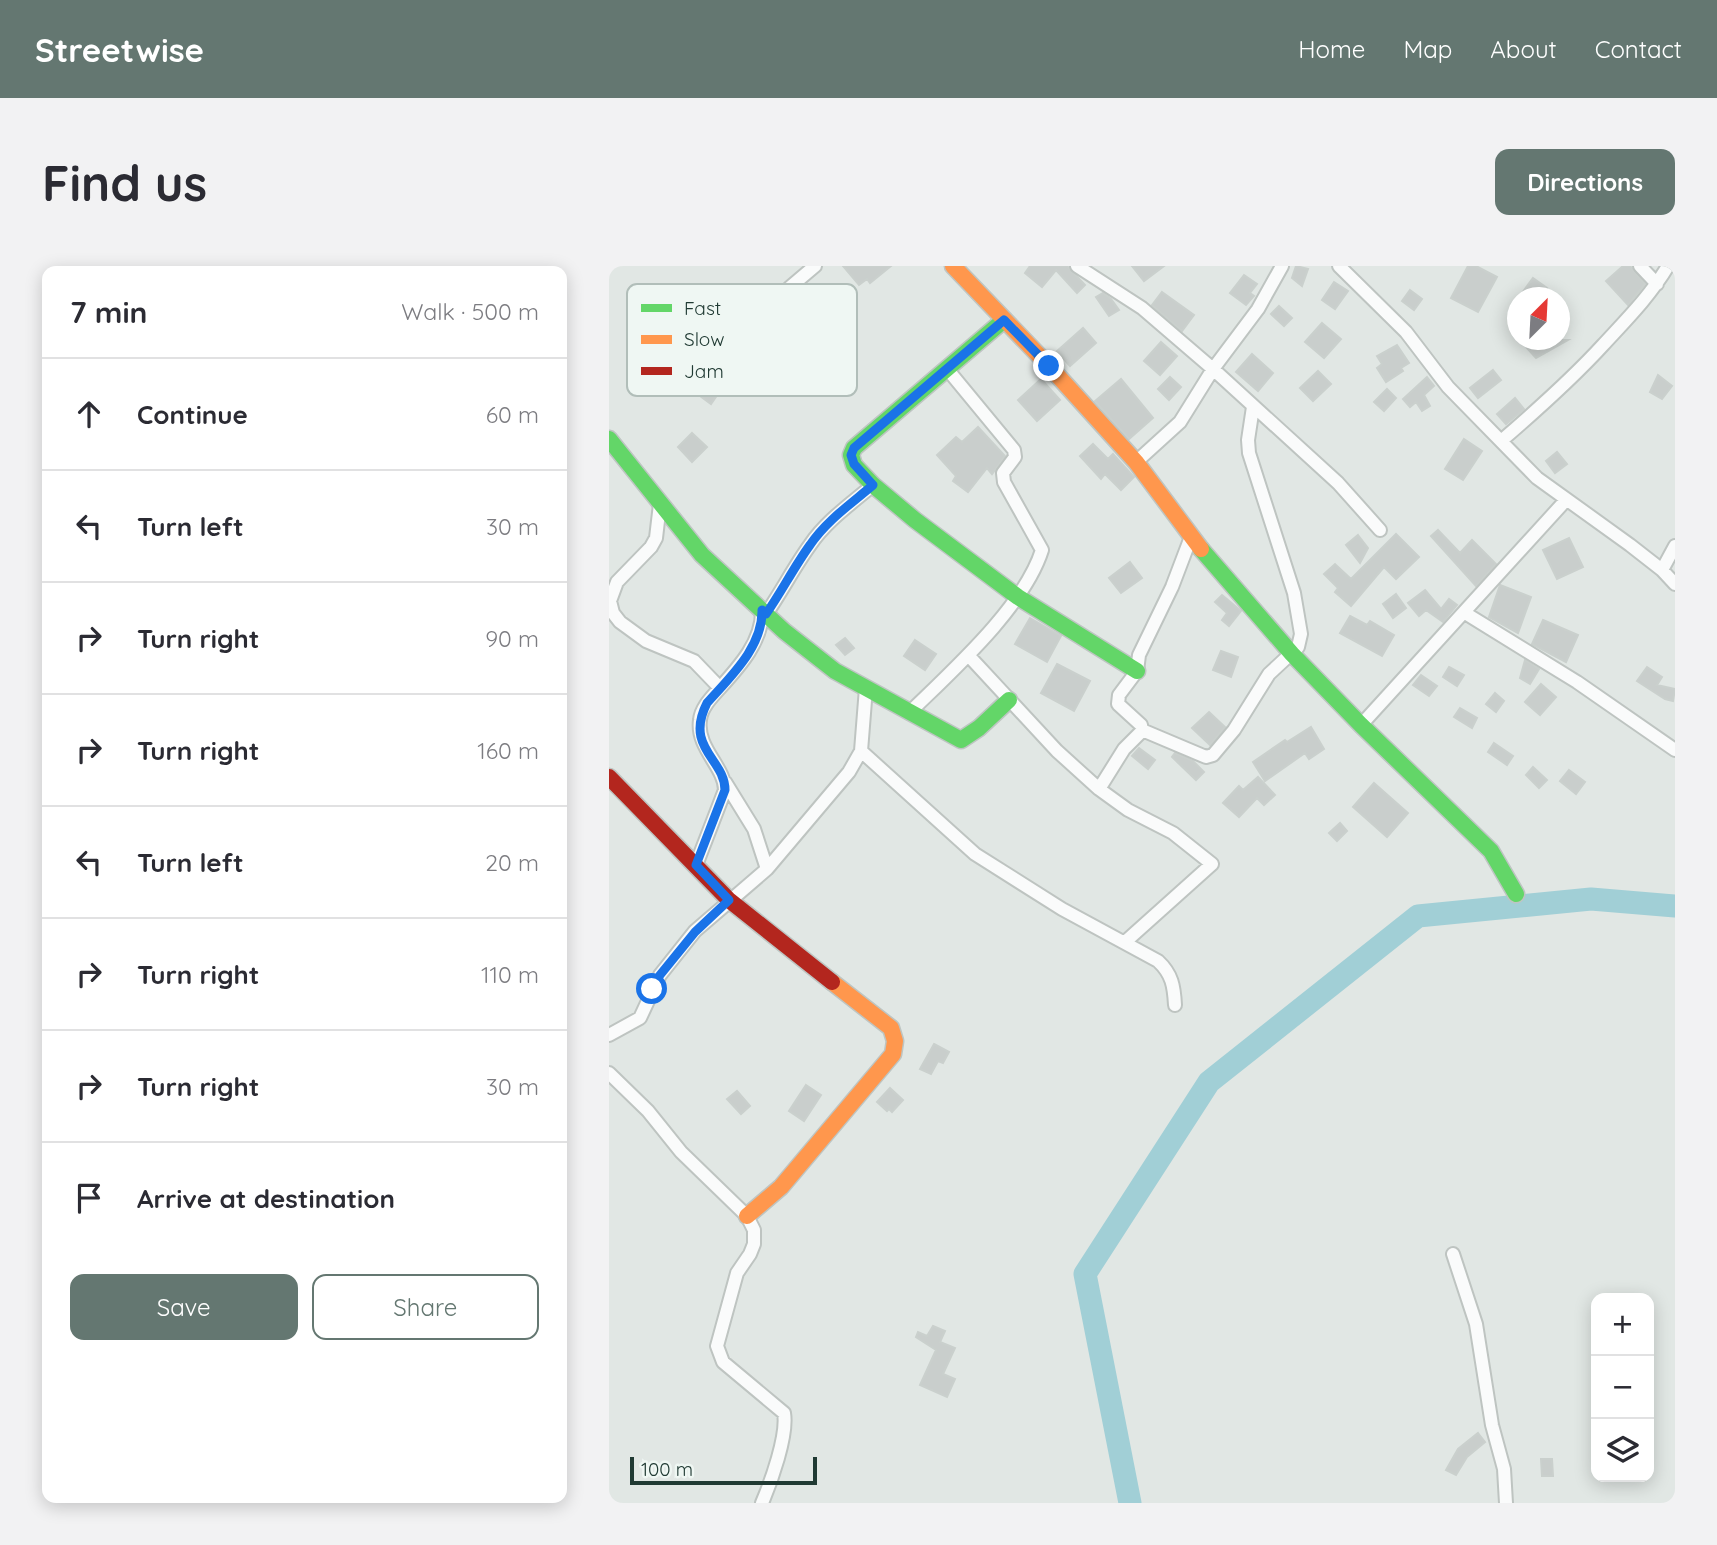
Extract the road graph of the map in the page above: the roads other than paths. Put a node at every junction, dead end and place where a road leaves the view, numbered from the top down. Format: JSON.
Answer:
{"nodes":[{"id":1,"x":814,"y":266,"type":"edge"},
{"id":2,"x":953,"y":266,"type":"edge"},
{"id":3,"x":1077,"y":266,"type":"edge"},
{"id":4,"x":1282,"y":266,"type":"edge"},
{"id":5,"x":1339,"y":266,"type":"edge"},
{"id":6,"x":1640,"y":266,"type":"edge"},
{"id":7,"x":1668,"y":266,"type":"edge"},
{"id":8,"x":794,"y":284,"type":"edge"},
{"id":9,"x":1657,"y":284,"type":"junction"},
{"id":10,"x":1004,"y":320,"type":"junction"},
{"id":11,"x":1213,"y":369,"type":"junction"},
{"id":12,"x":948,"y":370,"type":"junction"},
{"id":13,"x":1253,"y":407,"type":"junction"},
{"id":14,"x":609,"y":439,"type":"edge"},
{"id":15,"x":1501,"y":441,"type":"junction"},
{"id":16,"x":1136,"y":462,"type":"junction"},
{"id":17,"x":873,"y":485,"type":"junction"},
{"id":18,"x":1566,"y":500,"type":"junction"},
{"id":19,"x":660,"y":504,"type":"junction"},
{"id":20,"x":1380,"y":530,"type":"dead end"},
{"id":21,"x":1191,"y":537,"type":"junction"},
{"id":22,"x":1675,"y":546,"type":"edge"},
{"id":23,"x":1662,"y":570,"type":"junction"},
{"id":24,"x":1675,"y":584,"type":"edge"},
{"id":25,"x":1019,"y":597,"type":"junction"},
{"id":26,"x":764,"y":612,"type":"junction"},
{"id":27,"x":1465,"y":612,"type":"junction"},
{"id":28,"x":968,"y":654,"type":"junction"},
{"id":29,"x":1292,"y":654,"type":"junction"},
{"id":30,"x":1137,"y":671,"type":"junction"},
{"id":31,"x":720,"y":688,"type":"junction"},
{"id":32,"x":866,"y":688,"type":"junction"},
{"id":33,"x":1009,"y":700,"type":"junction"},
{"id":34,"x":909,"y":713,"type":"junction"},
{"id":35,"x":1361,"y":725,"type":"junction"},
{"id":36,"x":1142,"y":730,"type":"junction"},
{"id":37,"x":1675,"y":750,"type":"edge"},
{"id":38,"x":861,"y":751,"type":"junction"},
{"id":39,"x":609,"y":777,"type":"edge"},
{"id":40,"x":725,"y":782,"type":"junction"},
{"id":41,"x":1099,"y":789,"type":"junction"},
{"id":42,"x":696,"y":865,"type":"junction"},
{"id":43,"x":767,"y":869,"type":"junction"},
{"id":44,"x":1516,"y":894,"type":"dead end"},
{"id":45,"x":729,"y":900,"type":"junction"},
{"id":46,"x":1125,"y":942,"type":"junction"},
{"id":47,"x":1175,"y":1005,"type":"dead end"},
{"id":48,"x":609,"y":1035,"type":"edge"},
{"id":49,"x":609,"y":1073,"type":"edge"},
{"id":50,"x":747,"y":1216,"type":"junction"},
{"id":51,"x":1453,"y":1254,"type":"dead end"},
{"id":52,"x":762,"y":1503,"type":"edge"},
{"id":53,"x":1506,"y":1503,"type":"edge"}],
"edges":[{"from":1,"to":8,"type":"street"},
{"from":2,"to":10,"type":"street"},
{"from":3,"to":11,"type":"street"},
{"from":4,"to":11,"type":"street"},
{"from":5,"to":15,"type":"street"},
{"from":6,"to":9,"type":"street"},
{"from":7,"to":9,"type":"street"},
{"from":9,"to":15,"type":"street"},
{"from":10,"to":12,"type":"street"},
{"from":10,"to":16,"type":"street"},
{"from":11,"to":13,"type":"street"},
{"from":11,"to":16,"type":"street"},
{"from":12,"to":17,"type":"street"},
{"from":12,"to":25,"type":"street"},
{"from":13,"to":20,"type":"street"},
{"from":13,"to":29,"type":"street"},
{"from":14,"to":19,"type":"street"},
{"from":15,"to":18,"type":"street"},
{"from":16,"to":21,"type":"street"},
{"from":17,"to":25,"type":"street"},
{"from":17,"to":26,"type":"street"},
{"from":18,"to":23,"type":"street"},
{"from":18,"to":27,"type":"street"},
{"from":19,"to":26,"type":"street"},
{"from":19,"to":31,"type":"street"},
{"from":21,"to":29,"type":"street"},
{"from":21,"to":30,"type":"street"},
{"from":22,"to":23,"type":"street"},
{"from":23,"to":24,"type":"street"},
{"from":25,"to":28,"type":"street"},
{"from":25,"to":30,"type":"street"},
{"from":26,"to":31,"type":"street"},
{"from":26,"to":32,"type":"street"},
{"from":27,"to":35,"type":"street"},
{"from":27,"to":37,"type":"street"},
{"from":28,"to":33,"type":"street"},
{"from":28,"to":34,"type":"street"},
{"from":29,"to":35,"type":"street"},
{"from":29,"to":36,"type":"street"},
{"from":30,"to":36,"type":"street"},
{"from":31,"to":40,"type":"street"},
{"from":32,"to":34,"type":"street"},
{"from":32,"to":38,"type":"street"},
{"from":33,"to":34,"type":"street"},
{"from":33,"to":41,"type":"street"},
{"from":35,"to":44,"type":"street"},
{"from":36,"to":41,"type":"street"},
{"from":38,"to":43,"type":"street"},
{"from":38,"to":46,"type":"street"},
{"from":39,"to":42,"type":"street"},
{"from":40,"to":42,"type":"street"},
{"from":40,"to":43,"type":"street"},
{"from":41,"to":46,"type":"street"},
{"from":42,"to":45,"type":"street"},
{"from":43,"to":45,"type":"street"},
{"from":45,"to":48,"type":"street"},
{"from":45,"to":50,"type":"street"},
{"from":46,"to":47,"type":"street"},
{"from":49,"to":50,"type":"street"},
{"from":50,"to":52,"type":"street"},
{"from":51,"to":53,"type":"street"}]}
